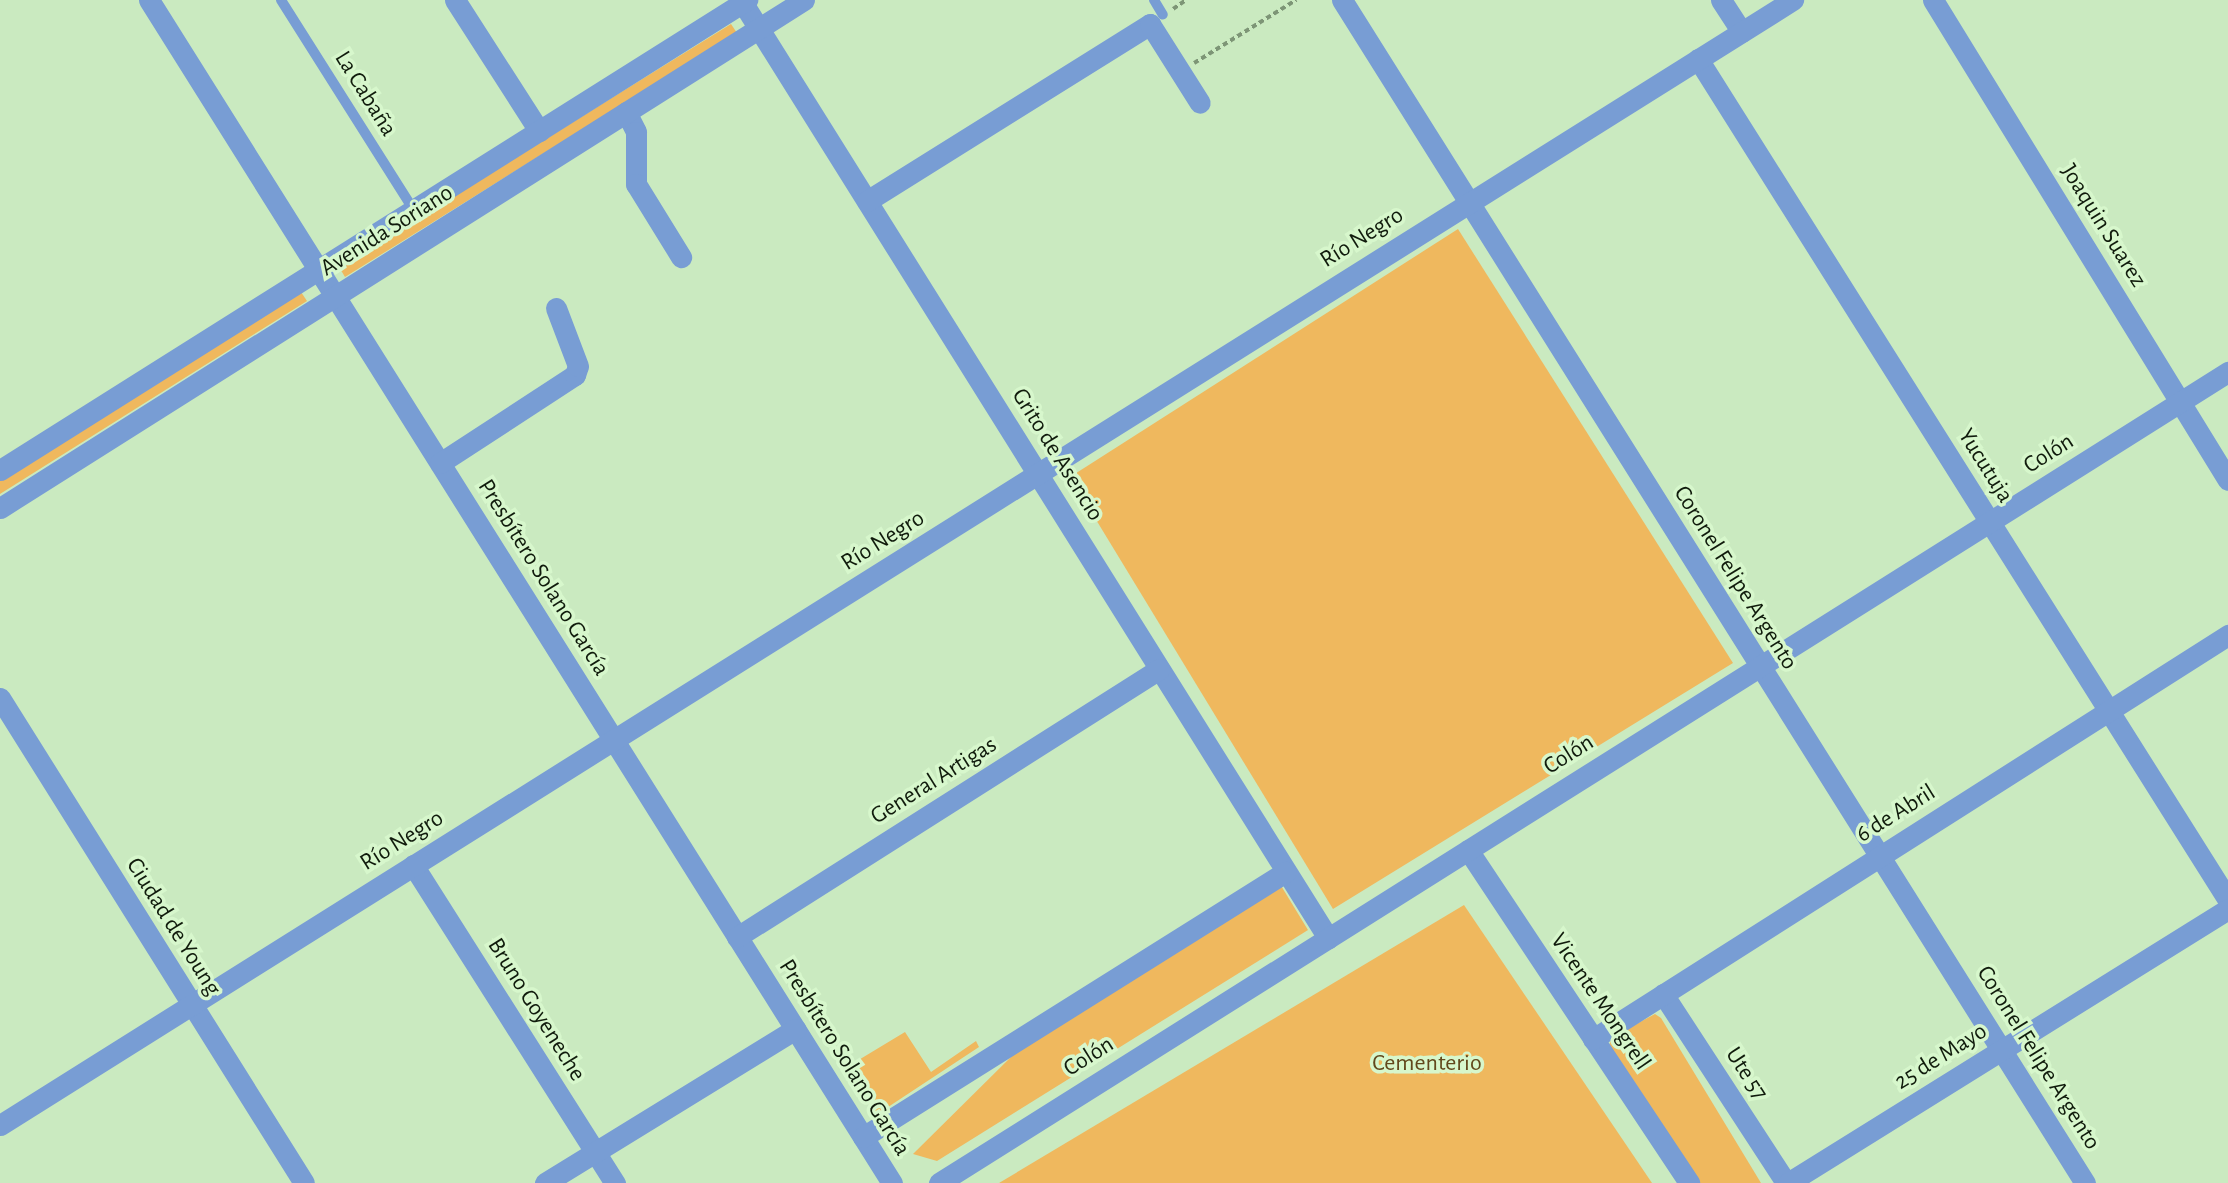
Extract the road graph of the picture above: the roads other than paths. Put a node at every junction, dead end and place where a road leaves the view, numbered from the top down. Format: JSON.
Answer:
{"nodes":[{"id":1,"x":149,"y":0,"type":"edge"},
{"id":2,"x":281,"y":0,"type":"edge"},
{"id":3,"x":455,"y":0,"type":"edge"},
{"id":4,"x":804,"y":0,"type":"edge"},
{"id":5,"x":1154,"y":0,"type":"edge"},
{"id":6,"x":1342,"y":0,"type":"edge"},
{"id":7,"x":1721,"y":0,"type":"edge"},
{"id":8,"x":1793,"y":0,"type":"edge"},
{"id":9,"x":1933,"y":0,"type":"edge"},
{"id":10,"x":743,"y":1,"type":"edge"},
{"id":11,"x":1163,"y":15,"type":"dead end"},
{"id":12,"x":758,"y":28,"type":"junction"},
{"id":13,"x":1742,"y":32,"type":"junction"},
{"id":14,"x":1698,"y":59,"type":"junction"},
{"id":15,"x":1200,"y":103,"type":"dead end"},
{"id":16,"x":626,"y":111,"type":"junction"},
{"id":17,"x":539,"y":131,"type":"junction"},
{"id":18,"x":867,"y":201,"type":"junction"},
{"id":19,"x":1467,"y":202,"type":"junction"},
{"id":20,"x":414,"y":210,"type":"junction"},
{"id":21,"x":681,"y":257,"type":"dead end"},
{"id":22,"x":319,"y":270,"type":"junction"},
{"id":23,"x":335,"y":295,"type":"junction"},
{"id":24,"x":556,"y":308,"type":"dead end"},
{"id":25,"x":2228,"y":372,"type":"edge"},
{"id":26,"x":2180,"y":402,"type":"junction"},
{"id":27,"x":440,"y":463,"type":"junction"},
{"id":28,"x":0,"y":470,"type":"edge"},
{"id":29,"x":1037,"y":474,"type":"junction"},
{"id":30,"x":2228,"y":480,"type":"edge"},
{"id":31,"x":0,"y":508,"type":"edge"},
{"id":32,"x":1989,"y":523,"type":"junction"},
{"id":33,"x":2228,"y":635,"type":"edge"},
{"id":34,"x":1760,"y":666,"type":"junction"},
{"id":35,"x":1159,"y":669,"type":"junction"},
{"id":36,"x":0,"y":698,"type":"edge"},
{"id":37,"x":2108,"y":711,"type":"junction"},
{"id":38,"x":615,"y":741,"type":"junction"},
{"id":39,"x":1468,"y":850,"type":"junction"},
{"id":40,"x":1879,"y":857,"type":"junction"},
{"id":41,"x":413,"y":865,"type":"junction"},
{"id":42,"x":1286,"y":872,"type":"junction"},
{"id":43,"x":2228,"y":900,"type":"edge"},
{"id":44,"x":2228,"y":909,"type":"edge"},
{"id":45,"x":737,"y":937,"type":"junction"},
{"id":46,"x":1328,"y":938,"type":"junction"},
{"id":47,"x":1663,"y":994,"type":"junction"},
{"id":48,"x":191,"y":1007,"type":"junction"},
{"id":49,"x":795,"y":1029,"type":"junction"},
{"id":50,"x":1593,"y":1039,"type":"junction"},
{"id":51,"x":2003,"y":1050,"type":"junction"},
{"id":52,"x":0,"y":1125,"type":"edge"},
{"id":53,"x":863,"y":1137,"type":"junction"},
{"id":54,"x":596,"y":1152,"type":"junction"},
{"id":55,"x":304,"y":1183,"type":"edge"},
{"id":56,"x":545,"y":1183,"type":"edge"},
{"id":57,"x":615,"y":1183,"type":"edge"},
{"id":58,"x":892,"y":1183,"type":"edge"},
{"id":59,"x":939,"y":1183,"type":"edge"},
{"id":60,"x":1689,"y":1183,"type":"edge"},
{"id":61,"x":1787,"y":1183,"type":"edge"},
{"id":62,"x":2085,"y":1183,"type":"edge"}],
"edges":[{"from":1,"to":22,"type":"street","name":"Presbítero Solano García"},
{"from":2,"to":20,"type":"lane","name":"La Cabaña"},
{"from":3,"to":17,"type":"street"},
{"from":4,"to":12,"type":"street","name":"Avenida Soriano"},
{"from":5,"to":11,"type":"lane"},
{"from":6,"to":19,"type":"street","name":"Coronel Felipe Argento"},
{"from":7,"to":13,"type":"street"},
{"from":8,"to":13,"type":"street","name":"Río Negro"},
{"from":9,"to":26,"type":"street","name":"Joaquin Suarez"},
{"from":10,"to":12,"type":"street","name":"Grito de Asencio"},
{"from":10,"to":17,"type":"street","name":"Avenida Soriano"},
{"from":12,"to":16,"type":"street","name":"Avenida Soriano"},
{"from":12,"to":18,"type":"street","name":"Grito de Asencio"},
{"from":13,"to":14,"type":"street","name":"Río Negro"},
{"from":14,"to":19,"type":"street","name":"Río Negro"},
{"from":14,"to":32,"type":"street","name":"Yucutuja"},
{"from":15,"to":18,"type":"street"},
{"from":16,"to":21,"type":"street"},
{"from":16,"to":23,"type":"street","name":"Avenida Soriano"},
{"from":17,"to":20,"type":"street","name":"Avenida Soriano"},
{"from":18,"to":29,"type":"street","name":"Grito de Asencio"},
{"from":19,"to":29,"type":"street","name":"Río Negro"},
{"from":19,"to":34,"type":"street","name":"Coronel Felipe Argento"},
{"from":20,"to":22,"type":"street","name":"Avenida Soriano"},
{"from":22,"to":23,"type":"street","name":"Presbítero Solano García"},
{"from":22,"to":28,"type":"street","name":"Avenida Soriano"},
{"from":23,"to":27,"type":"street","name":"Presbítero Solano García"},
{"from":23,"to":31,"type":"street","name":"Avenida Soriano"},
{"from":24,"to":27,"type":"street"},
{"from":25,"to":26,"type":"street","name":"Colón"},
{"from":26,"to":30,"type":"street","name":"Joaquin Suarez"},
{"from":26,"to":32,"type":"street","name":"Colón"},
{"from":27,"to":38,"type":"street","name":"Presbítero Solano García"},
{"from":29,"to":35,"type":"street","name":"Grito de Asencio"},
{"from":29,"to":38,"type":"street","name":"Río Negro"},
{"from":32,"to":34,"type":"street","name":"Colón"},
{"from":32,"to":37,"type":"street","name":"Yucutuja"},
{"from":33,"to":37,"type":"street","name":"6 de Abril"},
{"from":34,"to":39,"type":"street","name":"Colón"},
{"from":34,"to":40,"type":"street","name":"Coronel Felipe Argento"},
{"from":35,"to":42,"type":"street","name":"Grito de Asencio"},
{"from":35,"to":45,"type":"street","name":"General Artigas"},
{"from":36,"to":48,"type":"street","name":"Ciudad de Young"},
{"from":37,"to":40,"type":"street","name":"6 de Abril"},
{"from":37,"to":43,"type":"street","name":"Yucutuja"},
{"from":38,"to":41,"type":"street","name":"Río Negro"},
{"from":38,"to":45,"type":"street","name":"Presbítero Solano García"},
{"from":39,"to":46,"type":"street","name":"Colón"},
{"from":39,"to":50,"type":"street","name":"Vicente Mongrell"},
{"from":40,"to":47,"type":"street","name":"6 de Abril"},
{"from":40,"to":51,"type":"street","name":"Coronel Felipe Argento"},
{"from":41,"to":48,"type":"street","name":"Río Negro"},
{"from":41,"to":54,"type":"street","name":"Bruno Goyeneche"},
{"from":42,"to":46,"type":"street","name":"Grito de Asencio"},
{"from":42,"to":53,"type":"street"},
{"from":44,"to":51,"type":"street","name":"25 de Mayo"},
{"from":45,"to":49,"type":"street","name":"Presbítero Solano García"},
{"from":46,"to":59,"type":"street","name":"Colón"},
{"from":47,"to":50,"type":"street","name":"6 de Abril"},
{"from":47,"to":61,"type":"street","name":"Ute 57"},
{"from":48,"to":52,"type":"street","name":"Río Negro"},
{"from":48,"to":55,"type":"street","name":"Ciudad de Young"},
{"from":49,"to":53,"type":"street","name":"Presbítero Solano García"},
{"from":49,"to":54,"type":"street"},
{"from":50,"to":60,"type":"street","name":"Vicente Mongrell"},
{"from":51,"to":61,"type":"street","name":"25 de Mayo"},
{"from":51,"to":62,"type":"street","name":"Coronel Felipe Argento"},
{"from":53,"to":58,"type":"street","name":"Presbítero Solano García"},
{"from":54,"to":56,"type":"street"},
{"from":54,"to":57,"type":"street","name":"Bruno Goyeneche"}]}
